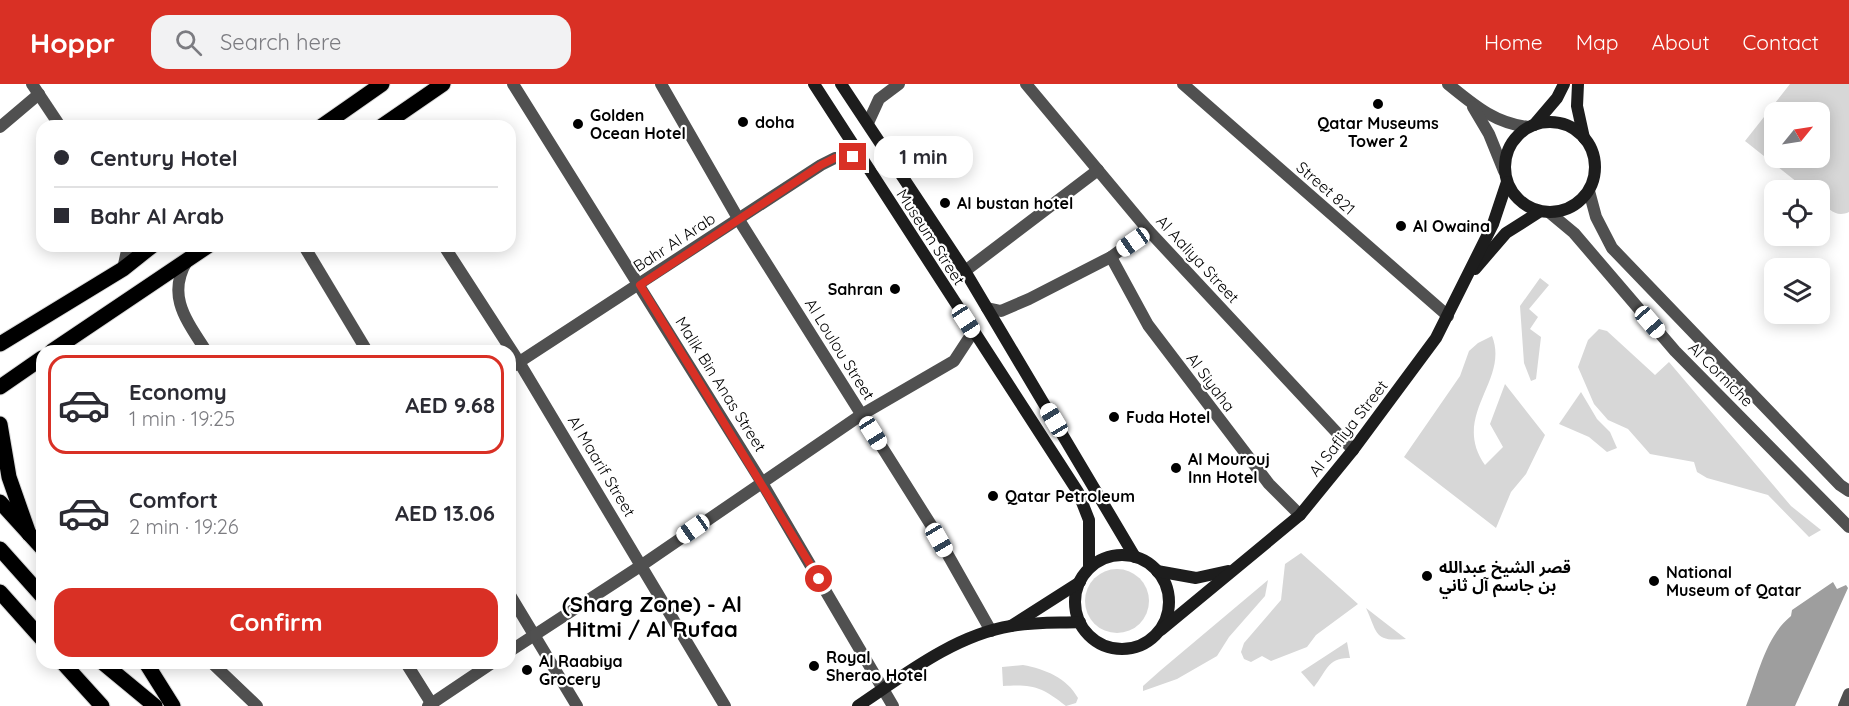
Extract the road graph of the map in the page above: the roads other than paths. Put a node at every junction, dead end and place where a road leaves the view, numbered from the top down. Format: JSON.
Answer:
{"nodes":[{"id":1,"x":382,"y":84,"type":"edge"},
{"id":2,"x":442,"y":84,"type":"edge"},
{"id":3,"x":513,"y":84,"type":"edge"},
{"id":4,"x":661,"y":84,"type":"edge"},
{"id":5,"x":814,"y":84,"type":"edge"},
{"id":6,"x":841,"y":84,"type":"edge"},
{"id":7,"x":898,"y":84,"type":"edge"},
{"id":8,"x":1026,"y":84,"type":"edge"},
{"id":9,"x":1182,"y":84,"type":"edge"},
{"id":10,"x":1448,"y":84,"type":"edge"},
{"id":11,"x":1564,"y":84,"type":"edge"},
{"id":12,"x":1578,"y":84,"type":"edge"},
{"id":13,"x":36,"y":89,"type":"edge"},
{"id":14,"x":1469,"y":101,"type":"junction"},
{"id":15,"x":56,"y":120,"type":"edge"},
{"id":16,"x":331,"y":120,"type":"edge"},
{"id":17,"x":391,"y":120,"type":"edge"},
{"id":18,"x":868,"y":123,"type":"junction"},
{"id":19,"x":1531,"y":126,"type":"junction"},
{"id":20,"x":0,"y":127,"type":"edge"},
{"id":21,"x":1584,"y":138,"type":"junction"},
{"id":22,"x":861,"y":157,"type":"junction"},
{"id":23,"x":1098,"y":170,"type":"junction"},
{"id":24,"x":1506,"y":177,"type":"junction"},
{"id":25,"x":1589,"y":190,"type":"junction"},
{"id":26,"x":1545,"y":212,"type":"junction"},
{"id":27,"x":739,"y":220,"type":"junction"},
{"id":28,"x":1148,"y":230,"type":"junction"},
{"id":29,"x":127,"y":252,"type":"edge"},
{"id":30,"x":144,"y":252,"type":"edge"},
{"id":31,"x":199,"y":252,"type":"edge"},
{"id":32,"x":308,"y":252,"type":"edge"},
{"id":33,"x":448,"y":252,"type":"edge"},
{"id":34,"x":1111,"y":257,"type":"junction"},
{"id":35,"x":187,"y":260,"type":"junction"},
{"id":36,"x":123,"y":269,"type":"junction"},
{"id":37,"x":965,"y":272,"type":"junction"},
{"id":38,"x":1463,"y":284,"type":"junction"},
{"id":39,"x":640,"y":285,"type":"junction"},
{"id":40,"x":987,"y":308,"type":"junction"},
{"id":41,"x":1448,"y":316,"type":"junction"},
{"id":42,"x":973,"y":332,"type":"junction"},
{"id":43,"x":0,"y":344,"type":"edge"},
{"id":44,"x":61,"y":345,"type":"edge"},
{"id":45,"x":202,"y":345,"type":"edge"},
{"id":46,"x":363,"y":345,"type":"edge"},
{"id":47,"x":503,"y":345,"type":"edge"},
{"id":48,"x":36,"y":362,"type":"edge"},
{"id":49,"x":516,"y":364,"type":"edge"},
{"id":50,"x":516,"y":367,"type":"edge"},
{"id":51,"x":3,"y":385,"type":"edge"},
{"id":52,"x":0,"y":399,"type":"edge"},
{"id":53,"x":861,"y":415,"type":"junction"},
{"id":54,"x":0,"y":424,"type":"edge"},
{"id":55,"x":1353,"y":450,"type":"junction"},
{"id":56,"x":761,"y":481,"type":"junction"},
{"id":57,"x":1849,"y":491,"type":"edge"},
{"id":58,"x":0,"y":502,"type":"edge"},
{"id":59,"x":1300,"y":514,"type":"junction"},
{"id":60,"x":1849,"y":527,"type":"edge"},
{"id":61,"x":28,"y":534,"type":"junction"},
{"id":62,"x":36,"y":542,"type":"edge"},
{"id":63,"x":0,"y":549,"type":"edge"},
{"id":64,"x":1135,"y":557,"type":"junction"},
{"id":65,"x":642,"y":565,"type":"junction"},
{"id":66,"x":1089,"y":568,"type":"junction"},
{"id":67,"x":1232,"y":569,"type":"junction"},
{"id":68,"x":1157,"y":571,"type":"junction"},
{"id":69,"x":1080,"y":582,"type":"junction"},
{"id":70,"x":36,"y":589,"type":"edge"},
{"id":71,"x":0,"y":592,"type":"edge"},
{"id":72,"x":516,"y":605,"type":"edge"},
{"id":73,"x":1080,"y":622,"type":"junction"},
{"id":74,"x":1011,"y":626,"type":"junction"},
{"id":75,"x":1161,"y":630,"type":"junction"},
{"id":76,"x":36,"y":632,"type":"edge"},
{"id":77,"x":991,"y":632,"type":"junction"},
{"id":78,"x":534,"y":635,"type":"junction"},
{"id":79,"x":516,"y":647,"type":"edge"},
{"id":80,"x":68,"y":669,"type":"edge"},
{"id":81,"x":110,"y":669,"type":"edge"},
{"id":82,"x":150,"y":669,"type":"edge"},
{"id":83,"x":219,"y":669,"type":"edge"},
{"id":84,"x":410,"y":669,"type":"edge"},
{"id":85,"x":483,"y":669,"type":"edge"},
{"id":86,"x":884,"y":688,"type":"junction"},
{"id":87,"x":1849,"y":694,"type":"edge"},
{"id":88,"x":93,"y":700,"type":"edge"},
{"id":89,"x":431,"y":705,"type":"edge"},
{"id":90,"x":102,"y":706,"type":"edge"},
{"id":91,"x":155,"y":706,"type":"edge"},
{"id":92,"x":173,"y":706,"type":"edge"},
{"id":93,"x":257,"y":706,"type":"edge"},
{"id":94,"x":577,"y":706,"type":"edge"},
{"id":95,"x":725,"y":706,"type":"edge"},
{"id":96,"x":858,"y":706,"type":"edge"},
{"id":97,"x":893,"y":706,"type":"edge"},
{"id":98,"x":1844,"y":706,"type":"edge"}],
"edges":[{"from":1,"to":16,"type":"main road"},
{"from":2,"to":17,"type":"main road"},
{"from":3,"to":39,"type":"street","name":"Malik Bin Anas Street"},
{"from":4,"to":27,"type":"street","name":"Al Loulou Street"},
{"from":5,"to":22,"type":"street","name":"Museum Street"},
{"from":6,"to":18,"type":"street","name":"Museum Street"},
{"from":7,"to":18,"type":"street"},
{"from":8,"to":23,"type":"street","name":"Al Aaliya Street"},
{"from":9,"to":41,"type":"street","name":"Street 821"},
{"from":10,"to":14,"type":"street"},
{"from":11,"to":19,"type":"street"},
{"from":12,"to":21,"type":"street"},
{"from":13,"to":15,"type":"street"},
{"from":13,"to":20,"type":"street"},
{"from":14,"to":19,"type":"street"},
{"from":14,"to":24,"type":"street"},
{"from":18,"to":37,"type":"street","name":"Museum Street"},
{"from":19,"to":21,"type":"street"},
{"from":19,"to":24,"type":"street"},
{"from":21,"to":25,"type":"street"},
{"from":22,"to":27,"type":"street","name":"Bahr Al Arab"},
{"from":22,"to":42,"type":"street","name":"Museum Street"},
{"from":23,"to":28,"type":"street","name":"Al Aaliya Street"},
{"from":23,"to":37,"type":"street"},
{"from":24,"to":26,"type":"street"},
{"from":24,"to":38,"type":"street","name":"Al Safliya Street"},
{"from":25,"to":26,"type":"street"},
{"from":25,"to":57,"type":"street","name":"Al Corniche"},
{"from":26,"to":38,"type":"street","name":"Al Safliya Street"},
{"from":26,"to":60,"type":"street","name":"Al Corniche"},
{"from":27,"to":39,"type":"street","name":"Bahr Al Arab"},
{"from":27,"to":53,"type":"street","name":"Al Loulou Street"},
{"from":28,"to":34,"type":"street"},
{"from":28,"to":55,"type":"street","name":"Al Aaliya Street"},
{"from":29,"to":36,"type":"street"},
{"from":30,"to":36,"type":"main road"},
{"from":31,"to":35,"type":"main road"},
{"from":32,"to":46,"type":"street"},
{"from":33,"to":47,"type":"street","name":"Al Maarif Street"},
{"from":34,"to":40,"type":"street"},
{"from":34,"to":59,"type":"street","name":"Al Siyaha"},
{"from":35,"to":44,"type":"main road"},
{"from":35,"to":45,"type":"street"},
{"from":36,"to":43,"type":"main road"},
{"from":37,"to":40,"type":"street","name":"Museum Street"},
{"from":38,"to":41,"type":"street","name":"Al Safliya Street"},
{"from":39,"to":49,"type":"street","name":"Bahr Al Arab"},
{"from":39,"to":56,"type":"street","name":"Malik Bin Anas Street"},
{"from":40,"to":64,"type":"street","name":"Museum Street"},
{"from":41,"to":55,"type":"street","name":"Al Safliya Street"},
{"from":42,"to":53,"type":"street"},
{"from":42,"to":66,"type":"street","name":"Museum Street"},
{"from":48,"to":51,"type":"main road"},
{"from":50,"to":65,"type":"street","name":"Al Maarif Street"},
{"from":51,"to":52,"type":"main road"},
{"from":53,"to":56,"type":"street"},
{"from":53,"to":77,"type":"street","name":"Al Loulou Street"},
{"from":54,"to":61,"type":"main road"},
{"from":55,"to":59,"type":"street","name":"Al Safliya Street"},
{"from":56,"to":65,"type":"street"},
{"from":56,"to":86,"type":"street","name":"Malik Bin Anas Street"},
{"from":58,"to":61,"type":"main road"},
{"from":59,"to":67,"type":"street","name":"Al Safliya Street"},
{"from":61,"to":62,"type":"main road"},
{"from":63,"to":70,"type":"main road"},
{"from":64,"to":66,"type":"street"},
{"from":64,"to":68,"type":"street"},
{"from":65,"to":78,"type":"street"},
{"from":65,"to":95,"type":"street","name":"Al Maarif Street"},
{"from":66,"to":69,"type":"street"},
{"from":67,"to":68,"type":"street","name":"Al Safliya Street"},
{"from":67,"to":75,"type":"street","name":"Al Safliya Street"},
{"from":68,"to":75,"type":"street"},
{"from":69,"to":73,"type":"street"},
{"from":69,"to":74,"type":"street"},
{"from":71,"to":76,"type":"main road"},
{"from":72,"to":78,"type":"street"},
{"from":73,"to":74,"type":"street"},
{"from":73,"to":75,"type":"street"},
{"from":74,"to":77,"type":"street"},
{"from":77,"to":86,"type":"street"},
{"from":78,"to":79,"type":"street"},
{"from":78,"to":94,"type":"street"},
{"from":80,"to":88,"type":"main road"},
{"from":81,"to":91,"type":"main road"},
{"from":82,"to":92,"type":"main road"},
{"from":83,"to":93,"type":"street"},
{"from":84,"to":89,"type":"street"},
{"from":85,"to":89,"type":"street"},
{"from":86,"to":96,"type":"street"},
{"from":86,"to":97,"type":"street","name":"Malik Bin Anas Street"},
{"from":87,"to":98,"type":"street"},
{"from":88,"to":90,"type":"main road"}]}
